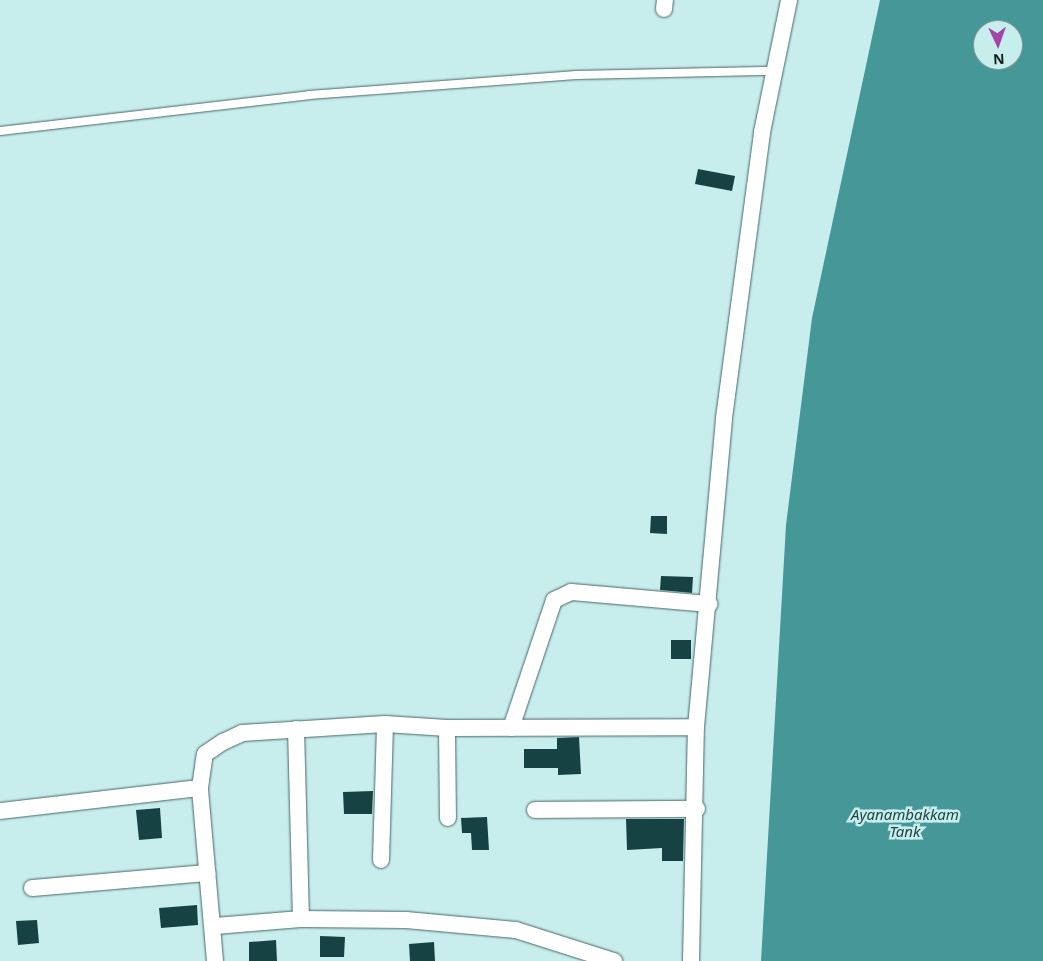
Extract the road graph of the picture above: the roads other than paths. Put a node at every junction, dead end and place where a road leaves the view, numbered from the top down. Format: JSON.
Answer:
{"nodes":[{"id":1,"x":789,"y":0,"type":"edge"},
{"id":2,"x":774,"y":71,"type":"junction"},
{"id":3,"x":0,"y":131,"type":"edge"},
{"id":4,"x":709,"y":604,"type":"junction"},
{"id":5,"x":385,"y":724,"type":"junction"},
{"id":6,"x":696,"y":727,"type":"junction"},
{"id":7,"x":447,"y":728,"type":"junction"},
{"id":8,"x":511,"y":728,"type":"junction"},
{"id":9,"x":296,"y":729,"type":"junction"},
{"id":10,"x":200,"y":788,"type":"junction"},
{"id":11,"x":697,"y":809,"type":"junction"},
{"id":12,"x":535,"y":810,"type":"dead end"},
{"id":13,"x":0,"y":811,"type":"edge"},
{"id":14,"x":448,"y":818,"type":"dead end"},
{"id":15,"x":381,"y":860,"type":"dead end"},
{"id":16,"x":207,"y":873,"type":"junction"},
{"id":17,"x":32,"y":888,"type":"dead end"},
{"id":18,"x":301,"y":919,"type":"junction"},
{"id":19,"x":215,"y":926,"type":"junction"},
{"id":20,"x":212,"y":961,"type":"edge"},
{"id":21,"x":614,"y":961,"type":"edge"},
{"id":22,"x":691,"y":961,"type":"edge"}],
"edges":[{"from":1,"to":2,"type":"street"},
{"from":2,"to":3,"type":"lane"},
{"from":2,"to":4,"type":"street"},
{"from":4,"to":6,"type":"street"},
{"from":4,"to":8,"type":"street"},
{"from":5,"to":7,"type":"street"},
{"from":5,"to":9,"type":"street"},
{"from":5,"to":15,"type":"street"},
{"from":6,"to":8,"type":"street"},
{"from":6,"to":11,"type":"street"},
{"from":7,"to":8,"type":"street"},
{"from":7,"to":14,"type":"street"},
{"from":9,"to":10,"type":"street"},
{"from":9,"to":18,"type":"street"},
{"from":10,"to":13,"type":"street"},
{"from":10,"to":16,"type":"street"},
{"from":11,"to":12,"type":"street"},
{"from":11,"to":22,"type":"street"},
{"from":16,"to":17,"type":"street"},
{"from":16,"to":19,"type":"street"},
{"from":18,"to":19,"type":"street"},
{"from":18,"to":21,"type":"street"},
{"from":19,"to":20,"type":"street"}]}
